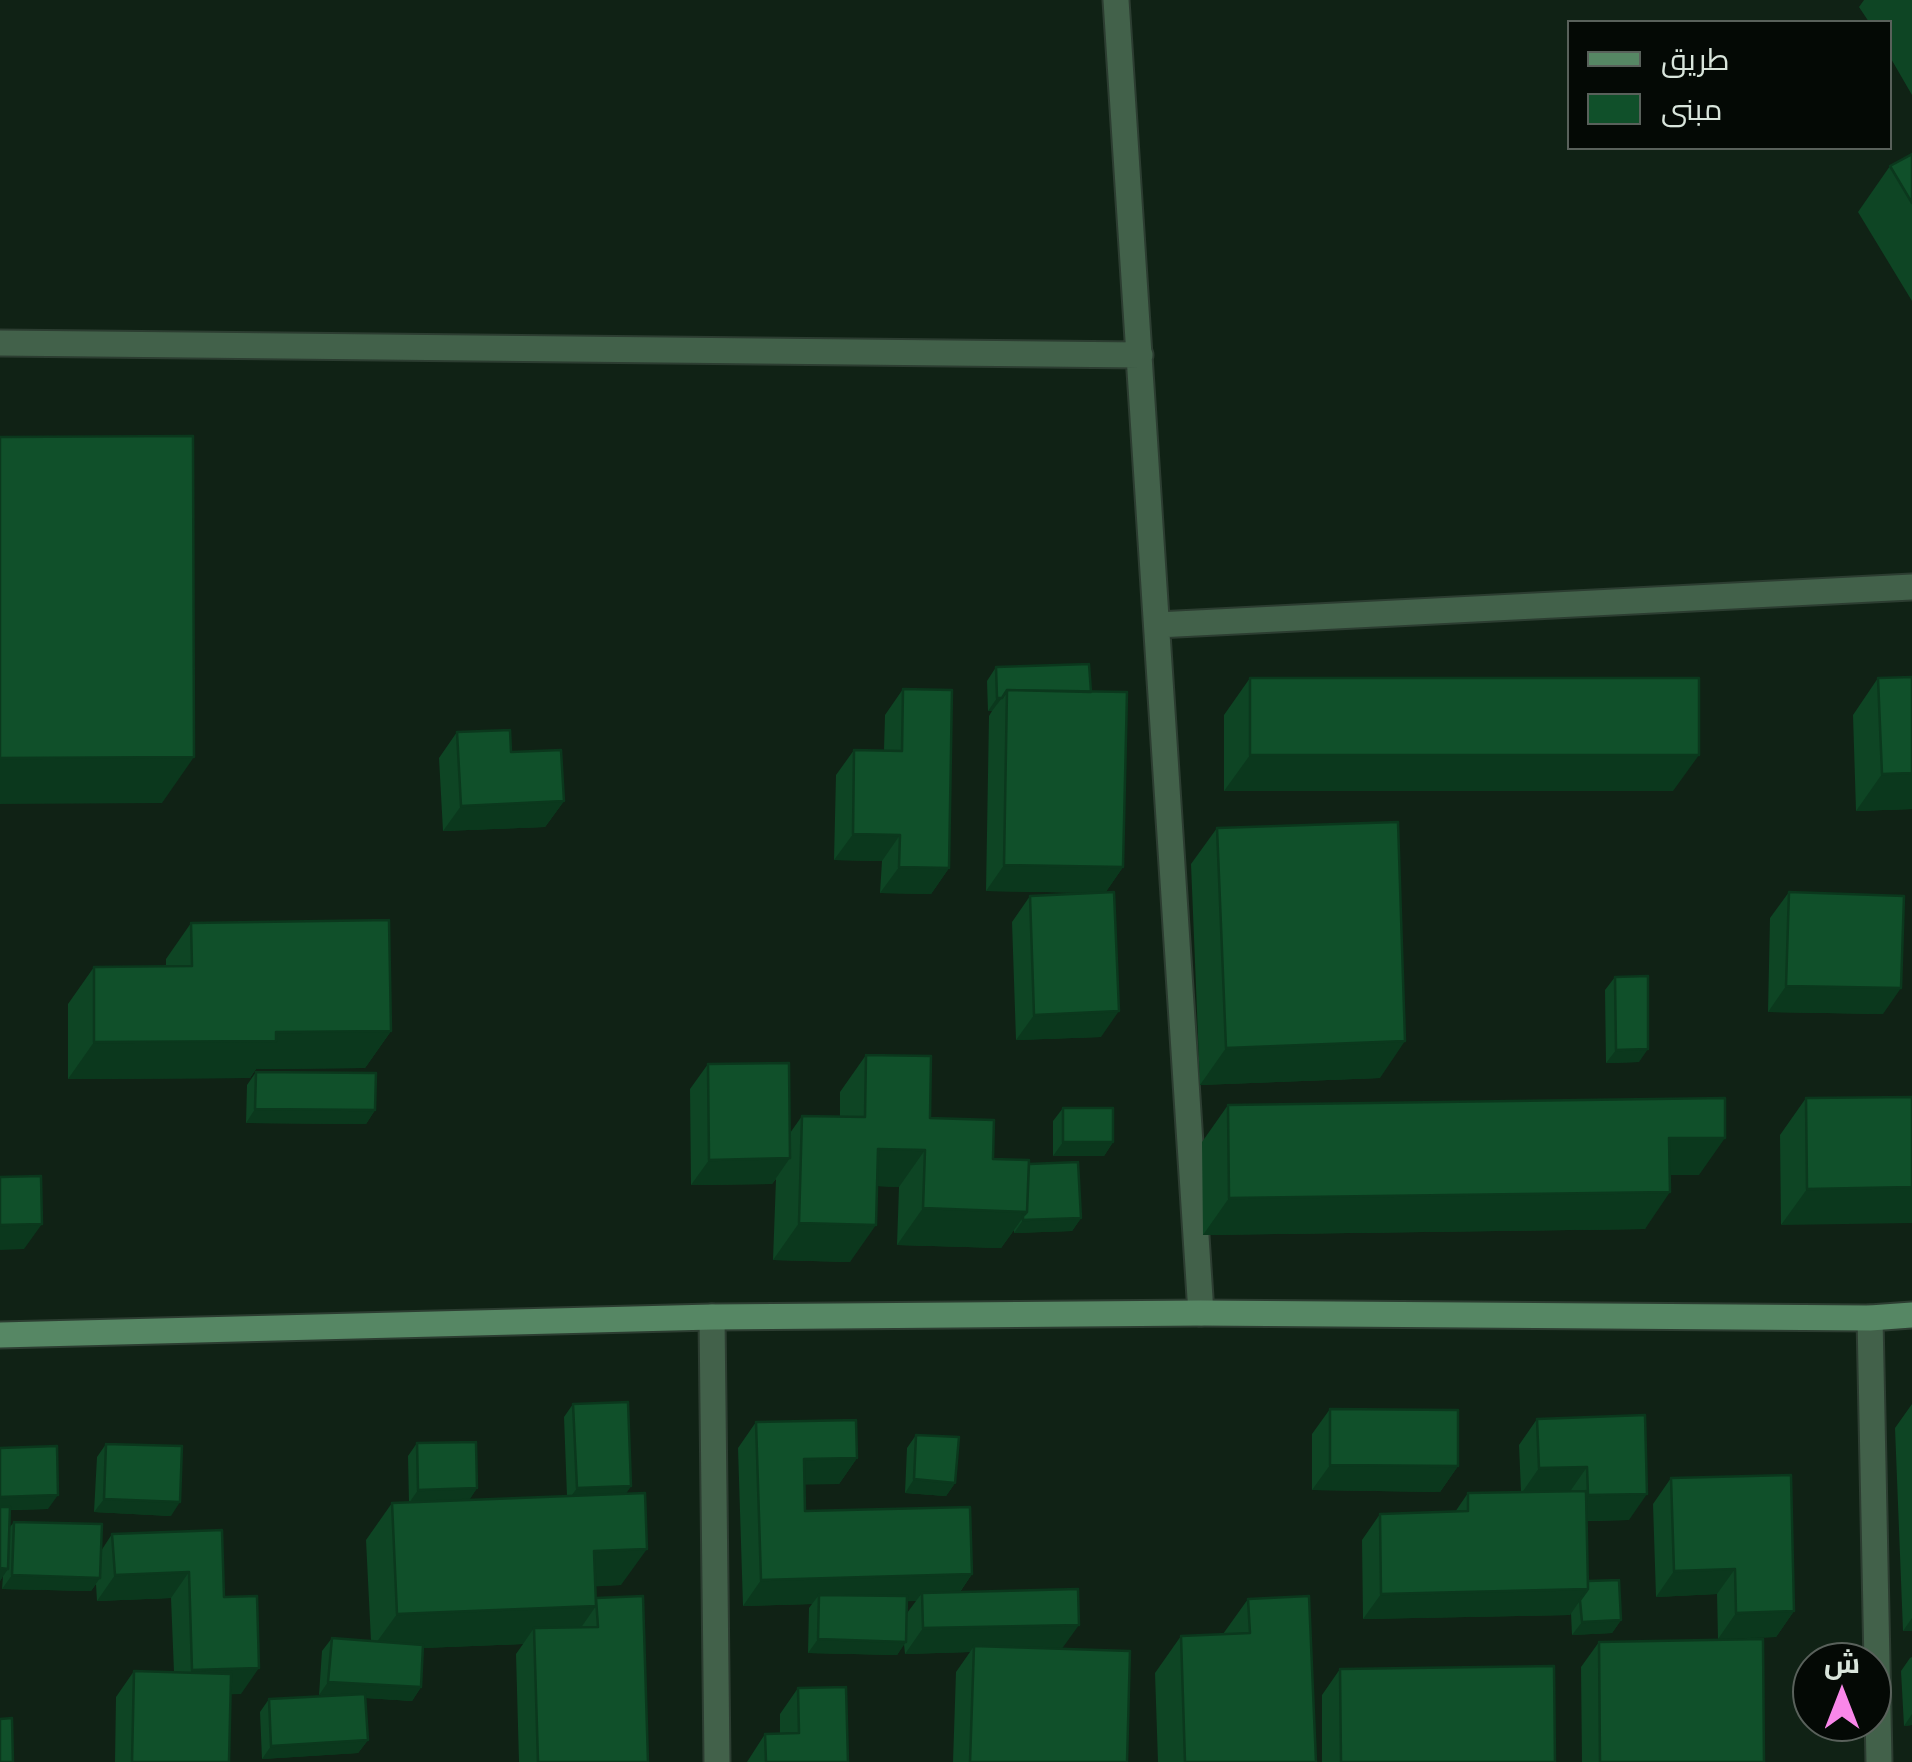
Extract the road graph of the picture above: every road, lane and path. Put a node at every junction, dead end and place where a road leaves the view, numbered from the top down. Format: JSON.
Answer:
{"nodes":[{"id":1,"x":1116,"y":0,"type":"edge"},
{"id":2,"x":0,"y":343,"type":"edge"},
{"id":3,"x":1140,"y":355,"type":"junction"},
{"id":4,"x":1912,"y":587,"type":"edge"},
{"id":5,"x":1158,"y":624,"type":"junction"},
{"id":6,"x":1201,"y":1313,"type":"junction"},
{"id":7,"x":1912,"y":1316,"type":"edge"},
{"id":8,"x":712,"y":1317,"type":"junction"},
{"id":9,"x":1870,"y":1318,"type":"junction"},
{"id":10,"x":0,"y":1335,"type":"edge"},
{"id":11,"x":717,"y":1762,"type":"edge"},
{"id":12,"x":1879,"y":1762,"type":"edge"}],
"edges":[{"from":1,"to":3,"type":"street"},
{"from":2,"to":3,"type":"street"},
{"from":3,"to":5,"type":"street"},
{"from":4,"to":5,"type":"street"},
{"from":5,"to":6,"type":"street"},
{"from":6,"to":8,"type":"street"},
{"from":6,"to":9,"type":"street"},
{"from":7,"to":9,"type":"street"},
{"from":8,"to":10,"type":"street"},
{"from":8,"to":11,"type":"street"},
{"from":9,"to":12,"type":"street"}]}
